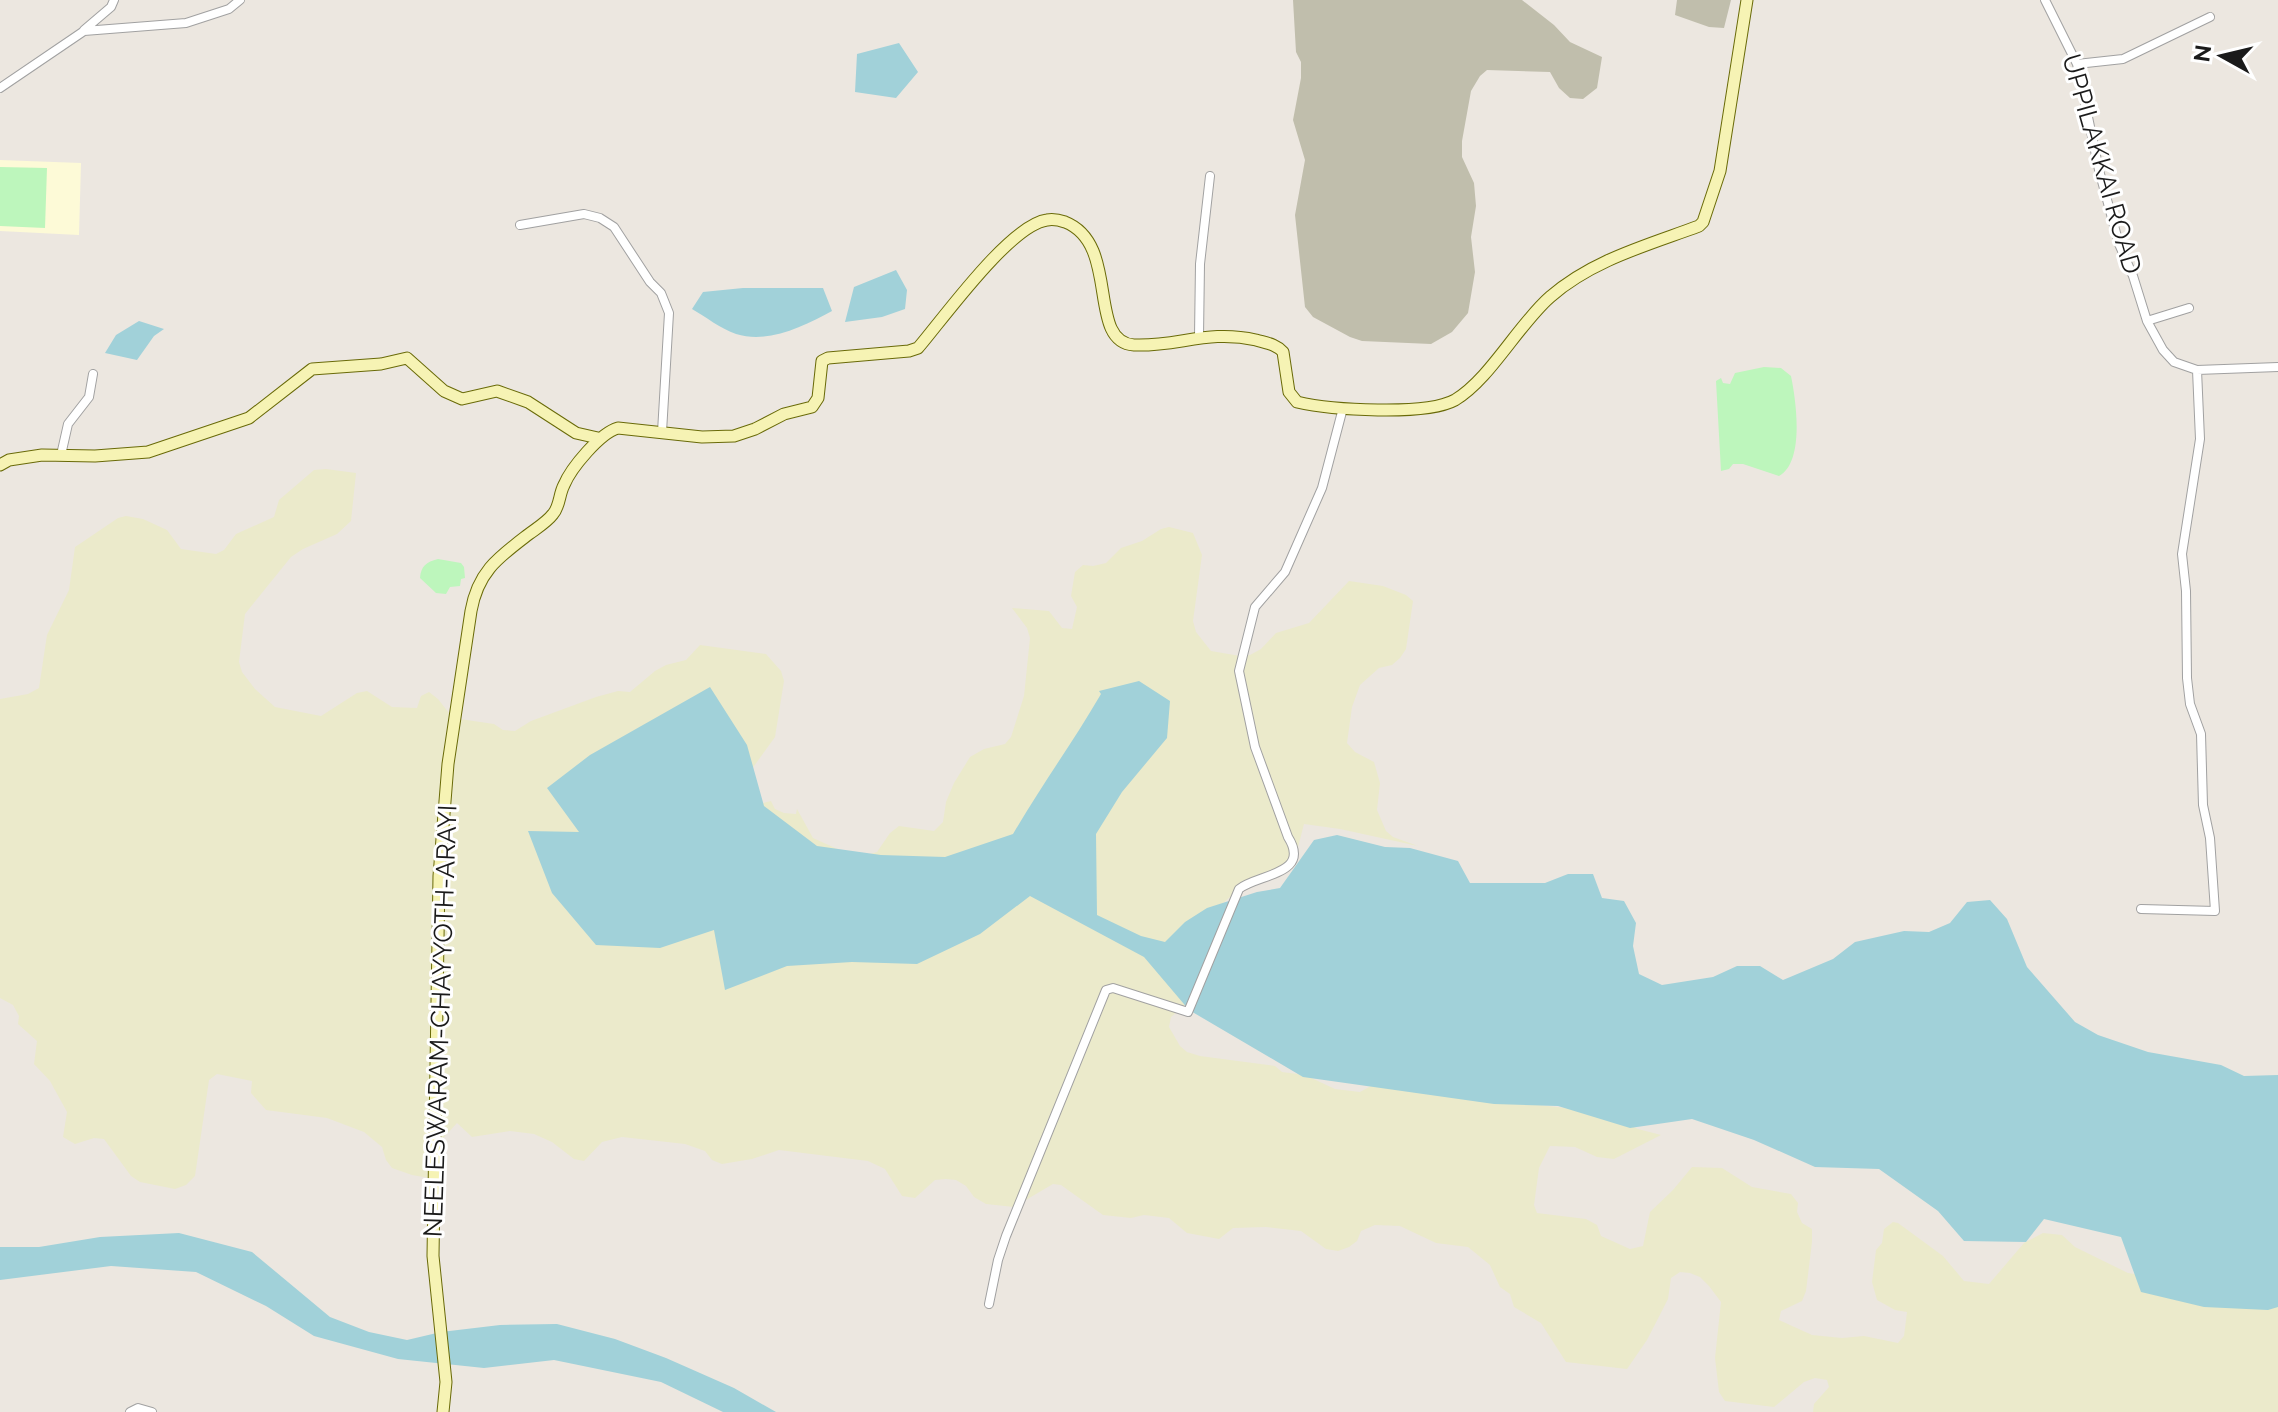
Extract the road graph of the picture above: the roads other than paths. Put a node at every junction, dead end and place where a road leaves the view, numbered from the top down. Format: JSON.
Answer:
{"nodes":[{"id":1,"x":114,"y":0,"type":"edge"},
{"id":2,"x":240,"y":0,"type":"edge"},
{"id":3,"x":1747,"y":0,"type":"edge"},
{"id":4,"x":2045,"y":0,"type":"edge"},
{"id":5,"x":2210,"y":17,"type":"dead end"},
{"id":6,"x":84,"y":31,"type":"junction"},
{"id":7,"x":2077,"y":64,"type":"junction"},
{"id":8,"x":0,"y":88,"type":"edge"},
{"id":9,"x":1210,"y":176,"type":"dead end"},
{"id":10,"x":520,"y":225,"type":"dead end"},
{"id":11,"x":2189,"y":308,"type":"dead end"},
{"id":12,"x":2147,"y":321,"type":"junction"},
{"id":13,"x":1199,"y":336,"type":"junction"},
{"id":14,"x":2278,"y":367,"type":"edge"},
{"id":15,"x":2197,"y":370,"type":"junction"},
{"id":16,"x":93,"y":374,"type":"dead end"},
{"id":17,"x":1343,"y":408,"type":"junction"},
{"id":18,"x":662,"y":432,"type":"junction"},
{"id":19,"x":598,"y":438,"type":"junction"},
{"id":20,"x":61,"y":455,"type":"junction"},
{"id":21,"x":0,"y":465,"type":"edge"},
{"id":22,"x":2141,"y":909,"type":"dead end"},
{"id":23,"x":989,"y":1304,"type":"dead end"},
{"id":24,"x":130,"y":1412,"type":"edge"},
{"id":25,"x":152,"y":1412,"type":"edge"},
{"id":26,"x":443,"y":1412,"type":"edge"}],
"edges":[{"from":1,"to":6,"type":"street"},
{"from":2,"to":6,"type":"street"},
{"from":3,"to":17,"type":"main road"},
{"from":4,"to":7,"type":"street","name":"UPPILAKKAI ROAD"},
{"from":5,"to":7,"type":"street"},
{"from":6,"to":8,"type":"street"},
{"from":7,"to":12,"type":"street","name":"UPPILAKKAI ROAD"},
{"from":9,"to":13,"type":"street"},
{"from":10,"to":18,"type":"street"},
{"from":11,"to":12,"type":"street"},
{"from":12,"to":15,"type":"street","name":"UPPILAKKAI ROAD"},
{"from":13,"to":17,"type":"main road"},
{"from":13,"to":18,"type":"main road"},
{"from":14,"to":15,"type":"street"},
{"from":15,"to":22,"type":"street"},
{"from":16,"to":20,"type":"street"},
{"from":17,"to":23,"type":"street"},
{"from":18,"to":19,"type":"main road"},
{"from":19,"to":20,"type":"main road"},
{"from":19,"to":26,"type":"main road","name":"NEELESWARAM-CHAYYOTH-ARAYI"},
{"from":20,"to":21,"type":"main road"},
{"from":24,"to":25,"type":"street"}]}
